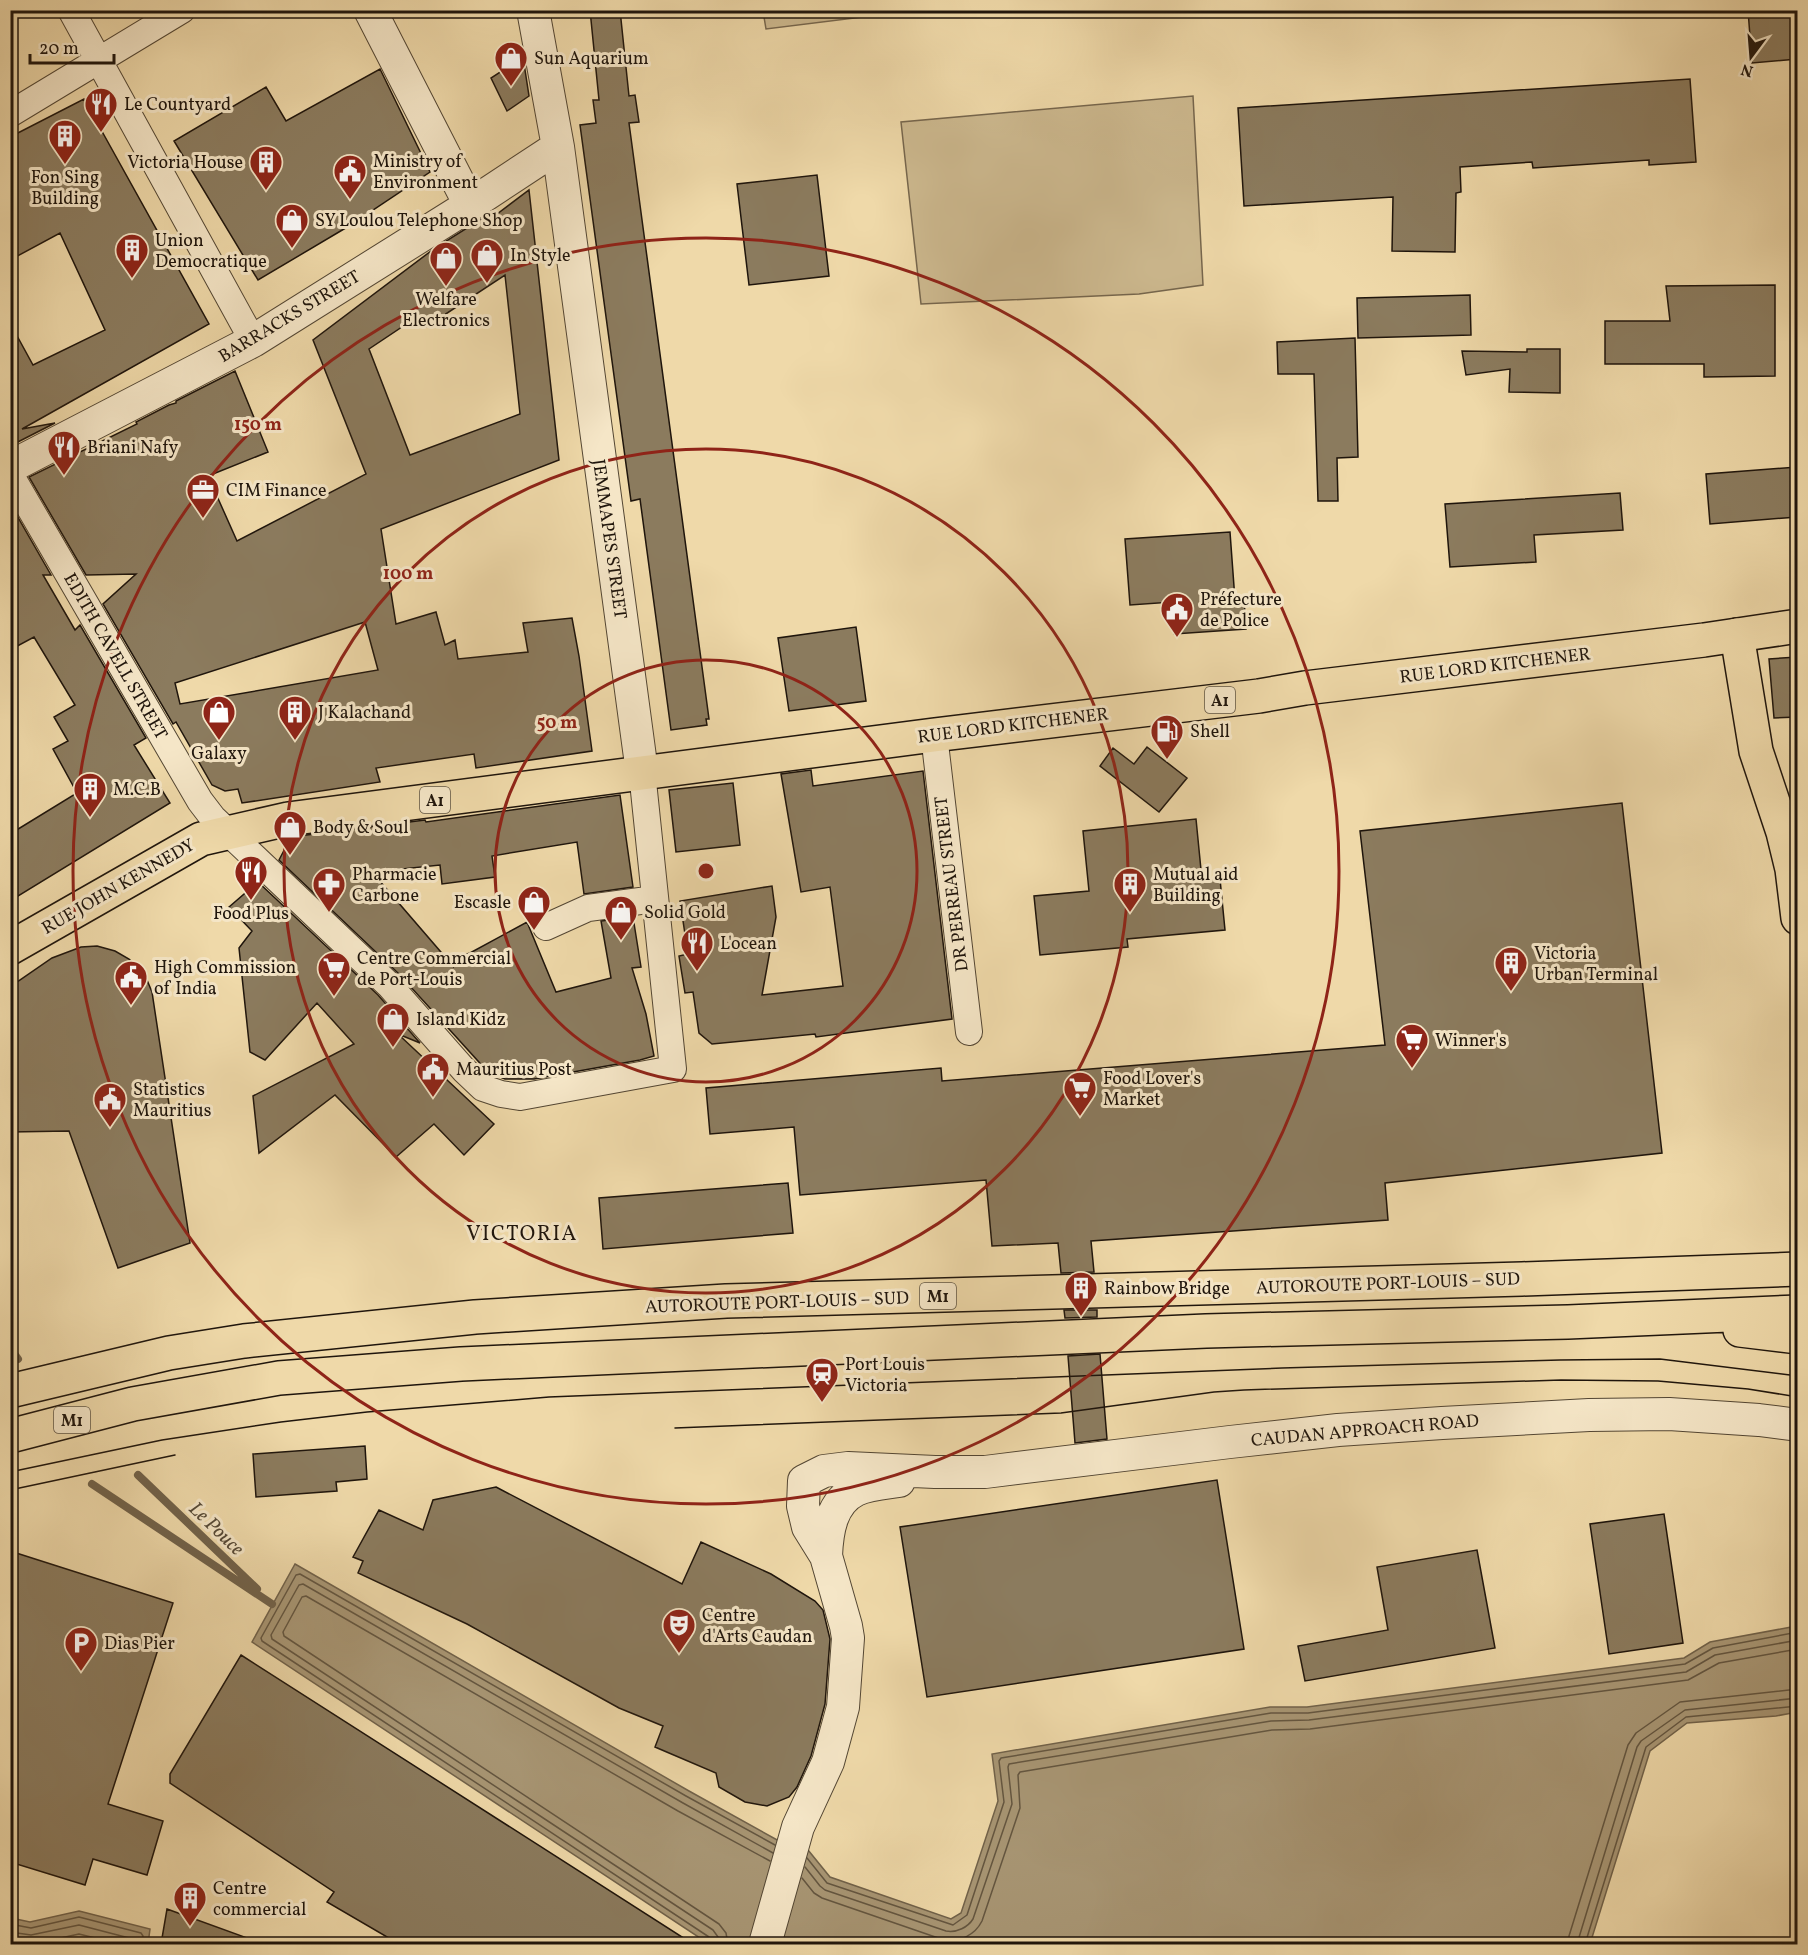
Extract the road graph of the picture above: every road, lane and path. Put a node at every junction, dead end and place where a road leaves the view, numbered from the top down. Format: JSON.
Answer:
{"nodes":[{"id":1,"x":71,"y":10,"type":"edge"},
{"id":2,"x":182,"y":10,"type":"edge"},
{"id":3,"x":369,"y":10,"type":"edge"},
{"id":4,"x":533,"y":10,"type":"edge"},
{"id":5,"x":99,"y":61,"type":"junction"},
{"id":6,"x":10,"y":114,"type":"edge"},
{"id":7,"x":558,"y":147,"type":"junction"},
{"id":8,"x":470,"y":205,"type":"junction"},
{"id":9,"x":253,"y":341,"type":"junction"},
{"id":10,"x":10,"y":467,"type":"edge"},
{"id":11,"x":10,"y":474,"type":"edge"},
{"id":12,"x":1797,"y":626,"type":"edge"},
{"id":13,"x":1737,"y":635,"type":"junction"},
{"id":14,"x":934,"y":735,"type":"junction"},
{"id":15,"x":642,"y":772,"type":"junction"},
{"id":16,"x":229,"y":833,"type":"junction"},
{"id":17,"x":655,"y":899,"type":"junction"},
{"id":18,"x":1797,"y":918,"type":"edge"},
{"id":19,"x":546,"y":927,"type":"dead end"},
{"id":20,"x":10,"y":948,"type":"edge"},
{"id":21,"x":969,"y":1032,"type":"dead end"},
{"id":22,"x":673,"y":1069,"type":"joint"},
{"id":23,"x":1797,"y":1253,"type":"edge"},
{"id":24,"x":1797,"y":1269,"type":"edge"},
{"id":25,"x":1662,"y":1274,"type":"junction"},
{"id":26,"x":1797,"y":1312,"type":"edge"},
{"id":27,"x":1647,"y":1318,"type":"junction"},
{"id":28,"x":1797,"y":1337,"type":"edge"},
{"id":29,"x":10,"y":1391,"type":"edge"},
{"id":30,"x":1797,"y":1425,"type":"edge"},
{"id":31,"x":10,"y":1436,"type":"edge"},
{"id":32,"x":934,"y":1472,"type":"junction"},
{"id":33,"x":826,"y":1556,"type":"junction"},
{"id":34,"x":765,"y":1944,"type":"edge"}],
"edges":[{"from":1,"to":5,"type":"street"},
{"from":2,"to":5,"type":"street"},
{"from":3,"to":8,"type":"street"},
{"from":4,"to":7,"type":"street","name":"JEMMAPES STREET"},
{"from":5,"to":6,"type":"street"},
{"from":5,"to":9,"type":"street"},
{"from":7,"to":8,"type":"street","name":"BARRACKS STREET"},
{"from":7,"to":15,"type":"street","name":"JEMMAPES STREET"},
{"from":8,"to":9,"type":"street","name":"BARRACKS STREET"},
{"from":9,"to":10,"type":"street","name":"BARRACKS STREET"},
{"from":11,"to":16,"type":"street","name":"EDITH CAVELL STREET"},
{"from":12,"to":13,"type":"main road","name":"RUE LORD KITCHENER","number":"A1"},
{"from":13,"to":14,"type":"main road","name":"RUE LORD KITCHENER","number":"A1"},
{"from":13,"to":18,"type":"main road"},
{"from":14,"to":15,"type":"main road","name":"RUE LORD KITCHENER","number":"A1"},
{"from":14,"to":21,"type":"street","name":"DR PERREAU STREET"},
{"from":15,"to":16,"type":"main road","name":"RUE LORD KITCHENER","number":"A1"},
{"from":15,"to":17,"type":"street","name":"JEMMAPES STREET"},
{"from":16,"to":20,"type":"main road","name":"RUE JOHN KENNEDY","number":"A1"},
{"from":16,"to":22,"type":"street","name":"EDITH CAVELL STREET"},
{"from":17,"to":19,"type":"street"},
{"from":17,"to":22,"type":"street","name":"JEMMAPES STREET"},
{"from":23,"to":25,"type":"main road"},
{"from":24,"to":25,"type":"main road","name":"AUTOROUTE PORT-LOUIS – SUD","number":"M1"},
{"from":25,"to":29,"type":"main road","name":"AUTOROUTE PORT-LOUIS – SUD","number":"M1"},
{"from":26,"to":27,"type":"main road","number":"M1"},
{"from":27,"to":28,"type":"main road"},
{"from":27,"to":31,"type":"main road","number":"M1"},
{"from":30,"to":32,"type":"street","name":"CAUDAN APPROACH ROAD"},
{"from":32,"to":33,"type":"street"},
{"from":32,"to":33,"type":"street"},
{"from":33,"to":34,"type":"street"}]}
